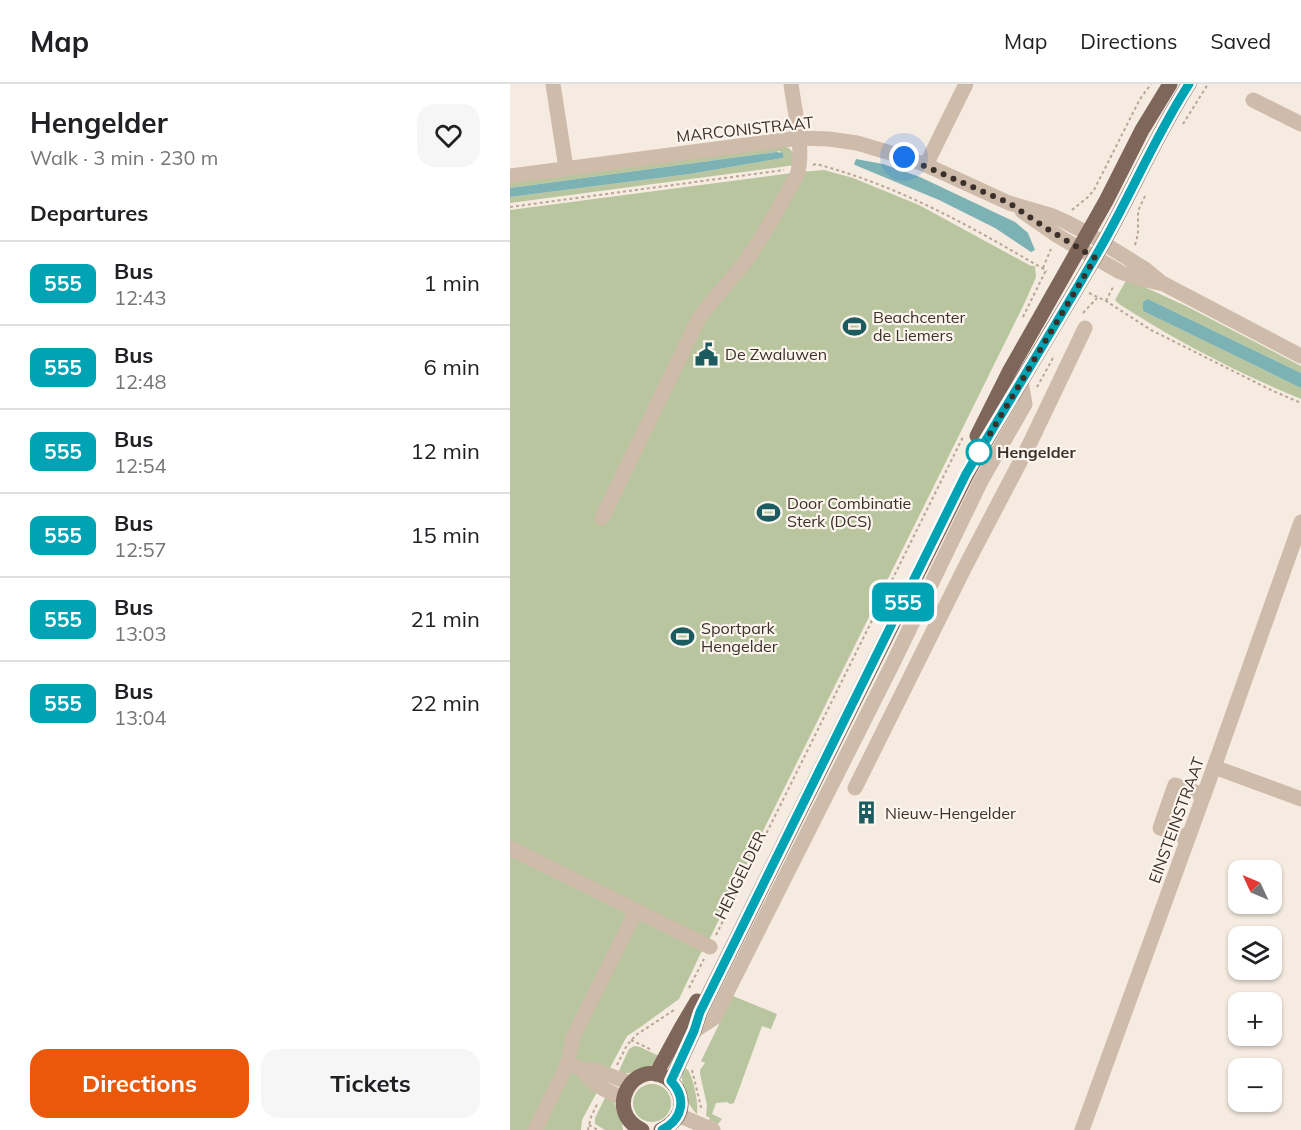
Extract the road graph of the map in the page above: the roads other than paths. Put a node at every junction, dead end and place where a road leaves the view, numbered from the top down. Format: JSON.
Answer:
{"nodes":[{"id":1,"x":553,"y":84,"type":"edge"},
{"id":2,"x":790,"y":84,"type":"edge"},
{"id":3,"x":966,"y":84,"type":"edge"},
{"id":4,"x":1170,"y":84,"type":"edge"},
{"id":5,"x":1189,"y":84,"type":"edge"},
{"id":6,"x":1253,"y":100,"type":"dead end"},
{"id":7,"x":1301,"y":124,"type":"edge"},
{"id":8,"x":799,"y":138,"type":"junction"},
{"id":9,"x":926,"y":165,"type":"junction"},
{"id":10,"x":566,"y":168,"type":"junction"},
{"id":11,"x":510,"y":176,"type":"edge"},
{"id":12,"x":1061,"y":228,"type":"junction"},
{"id":13,"x":1087,"y":234,"type":"junction"},
{"id":14,"x":1103,"y":244,"type":"junction"},
{"id":15,"x":1079,"y":248,"type":"junction"},
{"id":16,"x":1095,"y":258,"type":"junction"},
{"id":17,"x":1124,"y":265,"type":"junction"},
{"id":18,"x":1085,"y":328,"type":"dead end"},
{"id":19,"x":1301,"y":356,"type":"edge"},
{"id":20,"x":1021,"y":381,"type":"junction"},
{"id":21,"x":1010,"y":432,"type":"junction"},
{"id":22,"x":1030,"y":443,"type":"junction"},
{"id":23,"x":602,"y":518,"type":"dead end"},
{"id":24,"x":1301,"y":522,"type":"edge"},
{"id":25,"x":945,"y":555,"type":"junction"},
{"id":26,"x":966,"y":565,"type":"junction"},
{"id":27,"x":911,"y":624,"type":"junction"},
{"id":28,"x":932,"y":634,"type":"junction"},
{"id":29,"x":892,"y":665,"type":"junction"},
{"id":30,"x":912,"y":674,"type":"junction"},
{"id":31,"x":848,"y":751,"type":"junction"},
{"id":32,"x":868,"y":761,"type":"junction"},
{"id":33,"x":1214,"y":767,"type":"junction"},
{"id":34,"x":855,"y":788,"type":"dead end"},
{"id":35,"x":1204,"y":795,"type":"junction"},
{"id":36,"x":1301,"y":799,"type":"edge"},
{"id":37,"x":1188,"y":838,"type":"junction"},
{"id":38,"x":510,"y":848,"type":"edge"},
{"id":39,"x":636,"y":911,"type":"junction"},
{"id":40,"x":710,"y":947,"type":"road end"},
{"id":41,"x":694,"y":1031,"type":"junction"},
{"id":42,"x":568,"y":1063,"type":"junction"},
{"id":43,"x":656,"y":1074,"type":"junction"},
{"id":44,"x":671,"y":1081,"type":"junction"},
{"id":45,"x":608,"y":1083,"type":"junction"},
{"id":46,"x":630,"y":1083,"type":"junction"},
{"id":47,"x":623,"y":1098,"type":"junction"},
{"id":48,"x":678,"y":1115,"type":"junction"},
{"id":49,"x":634,"y":1128,"type":"edge"},
{"id":50,"x":535,"y":1130,"type":"edge"},
{"id":51,"x":662,"y":1130,"type":"edge"},
{"id":52,"x":713,"y":1130,"type":"edge"},
{"id":53,"x":1082,"y":1130,"type":"edge"}],
"edges":[{"from":1,"to":10,"type":"street"},
{"from":2,"to":8,"type":"street"},
{"from":3,"to":9,"type":"street"},
{"from":4,"to":13,"type":"main road","name":"HENGELDER"},
{"from":5,"to":14,"type":"main road","name":"HENGELDER"},
{"from":6,"to":7,"type":"street"},
{"from":8,"to":9,"type":"street","name":"MARCONISTRAAT"},
{"from":8,"to":10,"type":"street","name":"MARCONISTRAAT"},
{"from":8,"to":23,"type":"street"},
{"from":9,"to":12,"type":"street","name":"MARCONISTRAAT"},
{"from":10,"to":11,"type":"street","name":"MARCONISTRAAT"},
{"from":12,"to":13,"type":"street","name":"MARCONISTRAAT"},
{"from":12,"to":15,"type":"street","name":"MARCONISTRAAT"},
{"from":13,"to":14,"type":"street","name":"MARCONISTRAAT"},
{"from":13,"to":15,"type":"main road","name":"HENGELDER"},
{"from":14,"to":16,"type":"main road","name":"HENGELDER"},
{"from":14,"to":17,"type":"street"},
{"from":15,"to":16,"type":"street","name":"MARCONISTRAAT"},
{"from":15,"to":43,"type":"main road","name":"HENGELDER"},
{"from":16,"to":17,"type":"street"},
{"from":16,"to":20,"type":"main road","name":"HENGELDER"},
{"from":17,"to":19,"type":"street"},
{"from":18,"to":22,"type":"street"},
{"from":20,"to":21,"type":"street","name":"HENGELDER"},
{"from":20,"to":41,"type":"main road","name":"HENGELDER"},
{"from":21,"to":22,"type":"street"},
{"from":21,"to":25,"type":"street","name":"HENGELDER"},
{"from":22,"to":26,"type":"street"},
{"from":24,"to":33,"type":"street","name":"EINSTEINSTRAAT"},
{"from":25,"to":26,"type":"street"},
{"from":25,"to":27,"type":"street","name":"HENGELDER"},
{"from":26,"to":28,"type":"street"},
{"from":27,"to":28,"type":"street"},
{"from":27,"to":29,"type":"street","name":"HENGELDER"},
{"from":28,"to":30,"type":"street"},
{"from":29,"to":30,"type":"street"},
{"from":29,"to":31,"type":"street","name":"HENGELDER"},
{"from":30,"to":32,"type":"street"},
{"from":31,"to":32,"type":"street"},
{"from":31,"to":41,"type":"street","name":"HENGELDER"},
{"from":32,"to":34,"type":"street"},
{"from":33,"to":35,"type":"street","name":"EINSTEINSTRAAT"},
{"from":33,"to":36,"type":"street"},
{"from":35,"to":37,"type":"street","name":"EINSTEINSTRAAT"},
{"from":35,"to":37,"type":"street"},
{"from":37,"to":53,"type":"street","name":"EINSTEINSTRAAT"},
{"from":38,"to":39,"type":"street"},
{"from":39,"to":40,"type":"street"},
{"from":39,"to":42,"type":"street"},
{"from":41,"to":44,"type":"main road","name":"HENGELDER"},
{"from":42,"to":45,"type":"street"},
{"from":42,"to":50,"type":"street"},
{"from":43,"to":44,"type":"main road"},
{"from":43,"to":46,"type":"main road"},
{"from":44,"to":48,"type":"main road"},
{"from":45,"to":46,"type":"street"},
{"from":45,"to":47,"type":"street"},
{"from":46,"to":47,"type":"main road"},
{"from":47,"to":49,"type":"main road"},
{"from":48,"to":51,"type":"main road"},
{"from":48,"to":52,"type":"street"}]}
